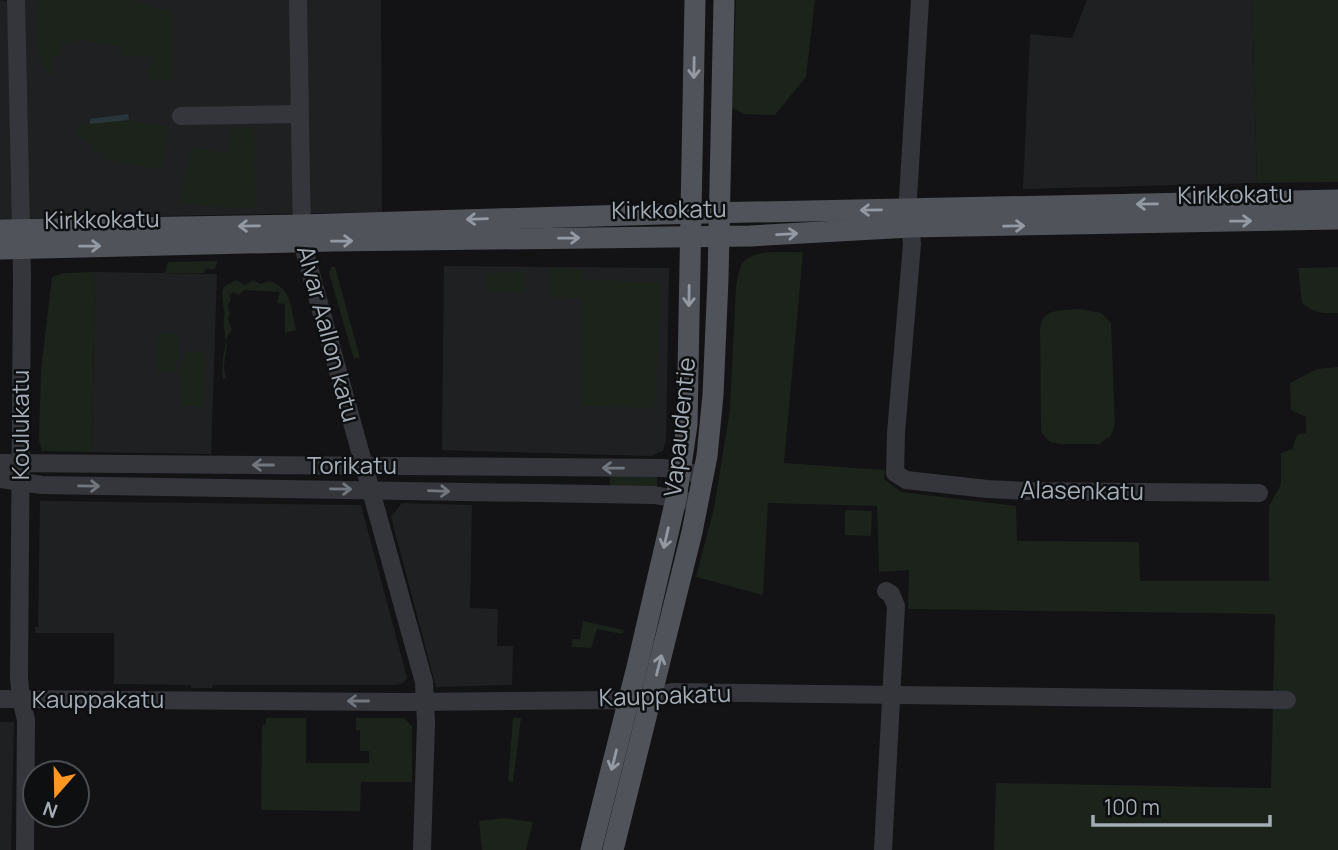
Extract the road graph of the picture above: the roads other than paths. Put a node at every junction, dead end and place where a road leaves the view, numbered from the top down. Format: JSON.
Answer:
{"nodes":[{"id":1,"x":14,"y":0,"type":"edge"},
{"id":2,"x":695,"y":0,"type":"edge"},
{"id":3,"x":724,"y":0,"type":"edge"},
{"id":4,"x":920,"y":0,"type":"edge"},
{"id":5,"x":295,"y":1,"type":"edge"},
{"id":6,"x":300,"y":114,"type":"junction"},
{"id":7,"x":181,"y":116,"type":"dead end"},
{"id":8,"x":1338,"y":200,"type":"edge"},
{"id":9,"x":692,"y":213,"type":"junction"},
{"id":10,"x":719,"y":213,"type":"junction"},
{"id":11,"x":909,"y":218,"type":"junction"},
{"id":12,"x":1338,"y":219,"type":"edge"},
{"id":13,"x":302,"y":234,"type":"junction"},
{"id":14,"x":691,"y":236,"type":"junction"},
{"id":15,"x":718,"y":236,"type":"junction"},
{"id":16,"x":11,"y":239,"type":"edge"},
{"id":17,"x":0,"y":463,"type":"edge"},
{"id":18,"x":363,"y":466,"type":"junction"},
{"id":19,"x":681,"y":471,"type":"junction"},
{"id":20,"x":21,"y":473,"type":"junction"},
{"id":21,"x":704,"y":475,"type":"junction"},
{"id":22,"x":0,"y":479,"type":"edge"},
{"id":23,"x":371,"y":490,"type":"junction"},
{"id":24,"x":1259,"y":493,"type":"dead end"},
{"id":25,"x":676,"y":499,"type":"junction"},
{"id":26,"x":698,"y":503,"type":"junction"},
{"id":27,"x":886,"y":591,"type":"dead end"},
{"id":28,"x":892,"y":696,"type":"junction"},
{"id":29,"x":650,"y":698,"type":"junction"},
{"id":30,"x":0,"y":699,"type":"edge"},
{"id":31,"x":21,"y":699,"type":"junction"},
{"id":32,"x":1287,"y":700,"type":"dead end"},
{"id":33,"x":426,"y":701,"type":"junction"},
{"id":34,"x":628,"y":703,"type":"junction"},
{"id":35,"x":25,"y":850,"type":"edge"},
{"id":36,"x":422,"y":850,"type":"edge"},
{"id":37,"x":591,"y":850,"type":"edge"},
{"id":38,"x":612,"y":850,"type":"edge"},
{"id":39,"x":883,"y":850,"type":"edge"}],
"edges":[{"from":1,"to":16,"type":"street","name":"Koulukatu"},
{"from":2,"to":9,"type":"main road","name":"Vapaudentie","one_way":true},
{"from":3,"to":10,"type":"main road","name":"Vapaudentie"},
{"from":4,"to":11,"type":"street"},
{"from":5,"to":6,"type":"street","name":"Alvar Aallon katu"},
{"from":6,"to":7,"type":"street"},
{"from":6,"to":13,"type":"street","name":"Alvar Aallon katu"},
{"from":8,"to":11,"type":"main road","name":"Kirkkokatu","one_way":true},
{"from":9,"to":10,"type":"main road","name":"Kirkkokatu"},
{"from":9,"to":13,"type":"main road","name":"Kirkkokatu","one_way":true},
{"from":9,"to":14,"type":"main road","name":"Vapaudentie"},
{"from":11,"to":10,"type":"main road","name":"Kirkkokatu","one_way":true},
{"from":10,"to":15,"type":"main road","name":"Vapaudentie"},
{"from":11,"to":12,"type":"main road","name":"Kirkkokatu","one_way":true},
{"from":15,"to":11,"type":"main road","name":"Kirkkokatu","one_way":true},
{"from":11,"to":24,"type":"street","name":"Alasenkatu"},
{"from":13,"to":14,"type":"main road","name":"Kirkkokatu","one_way":true},
{"from":13,"to":16,"type":"main road","name":"Kirkkokatu"},
{"from":13,"to":18,"type":"street","name":"Alvar Aallon katu"},
{"from":14,"to":15,"type":"main road","name":"Kirkkokatu"},
{"from":14,"to":19,"type":"main road","name":"Vapaudentie","one_way":true},
{"from":15,"to":21,"type":"main road","name":"Vapaudentie"},
{"from":16,"to":20,"type":"street","name":"Koulukatu"},
{"from":17,"to":20,"type":"street","name":"Torikatu"},
{"from":19,"to":18,"type":"street","name":"Torikatu","one_way":true},
{"from":18,"to":20,"type":"street","name":"Torikatu","one_way":true},
{"from":18,"to":23,"type":"street","name":"Alvar Aallon katu"},
{"from":19,"to":21,"type":"street","name":"Torikatu"},
{"from":19,"to":25,"type":"main road","name":"Vapaudentie"},
{"from":20,"to":22,"type":"street","name":"Torikatu"},
{"from":20,"to":23,"type":"street","name":"Torikatu","one_way":true},
{"from":20,"to":31,"type":"street","name":"Koulukatu"},
{"from":21,"to":26,"type":"main road","name":"Vapaudentie"},
{"from":23,"to":25,"type":"street","name":"Torikatu","one_way":true},
{"from":23,"to":33,"type":"street","name":"Alvar Aallon katu"},
{"from":25,"to":26,"type":"street","name":"Torikatu"},
{"from":25,"to":34,"type":"main road","name":"Vapaudentie","one_way":true},
{"from":29,"to":26,"type":"main road","name":"Vapaudentie","one_way":true},
{"from":27,"to":28,"type":"street"},
{"from":28,"to":29,"type":"street","name":"Kauppakatu"},
{"from":28,"to":32,"type":"street","name":"Kauppakatu"},
{"from":28,"to":39,"type":"street"},
{"from":29,"to":34,"type":"street","name":"Kauppakatu"},
{"from":29,"to":38,"type":"main road","name":"Vapaudentie"},
{"from":30,"to":31,"type":"street","name":"Kauppakatu"},
{"from":33,"to":31,"type":"street","name":"Kauppakatu","one_way":true},
{"from":31,"to":35,"type":"street","name":"Koulukatu"},
{"from":33,"to":34,"type":"street","name":"Kauppakatu"},
{"from":33,"to":36,"type":"street","name":"Alvar Aallon katu"},
{"from":34,"to":37,"type":"main road","name":"Vapaudentie","one_way":true}]}
